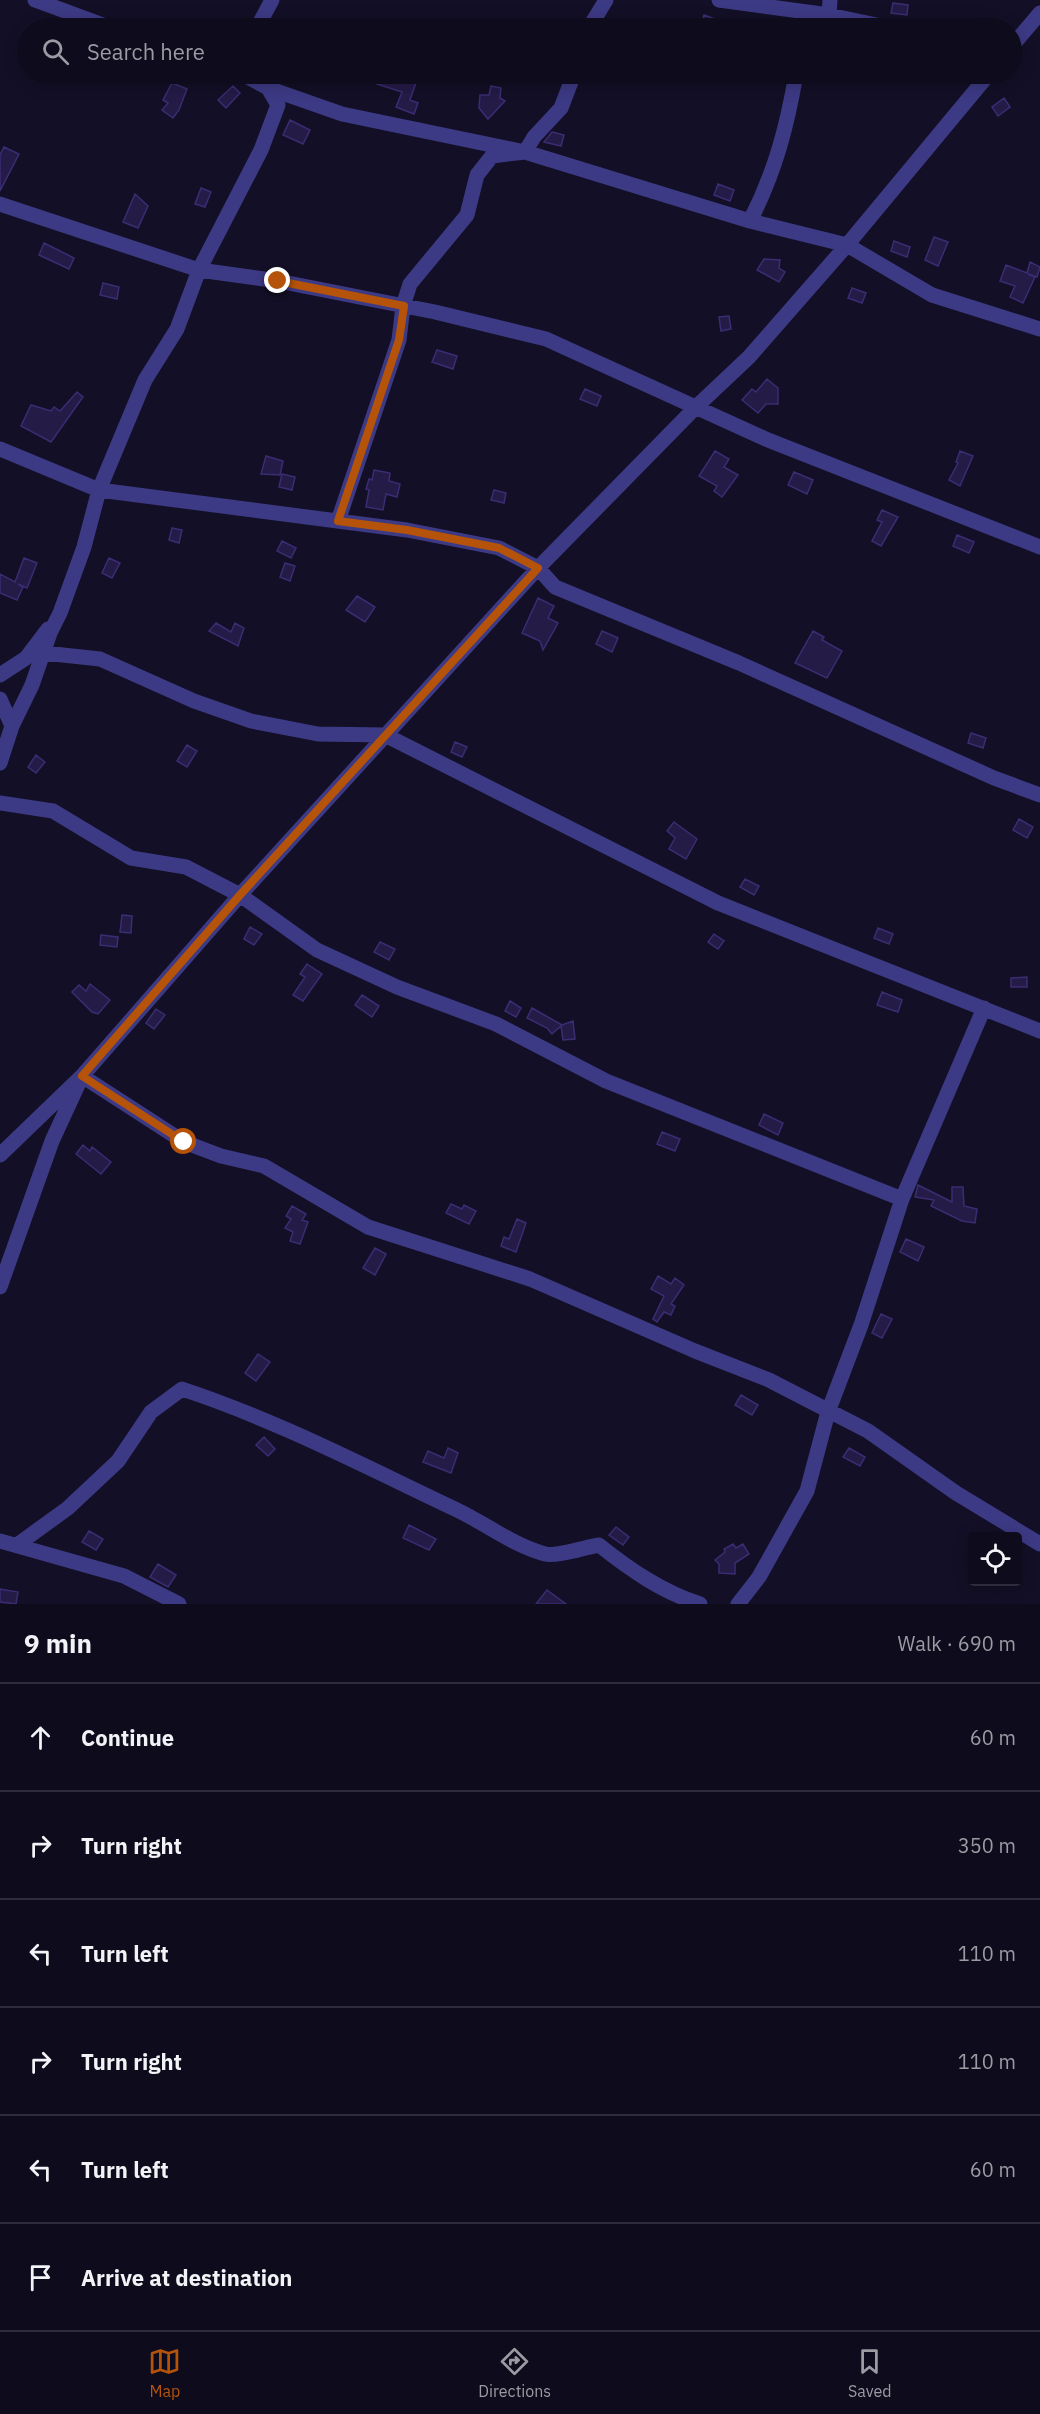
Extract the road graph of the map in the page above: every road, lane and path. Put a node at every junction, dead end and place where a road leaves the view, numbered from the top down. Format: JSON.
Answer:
{"nodes":[{"id":1,"x":35,"y":0,"type":"edge"},
{"id":2,"x":272,"y":0,"type":"edge"},
{"id":3,"x":606,"y":0,"type":"edge"},
{"id":4,"x":719,"y":0,"type":"edge"},
{"id":5,"x":829,"y":7,"type":"edge"},
{"id":6,"x":1040,"y":13,"type":"edge"},
{"id":7,"x":84,"y":18,"type":"edge"},
{"id":8,"x":262,"y":18,"type":"edge"},
{"id":9,"x":595,"y":18,"type":"edge"},
{"id":10,"x":861,"y":18,"type":"edge"},
{"id":11,"x":1022,"y":33,"type":"edge"},
{"id":12,"x":261,"y":84,"type":"edge"},
{"id":13,"x":570,"y":84,"type":"edge"},
{"id":14,"x":794,"y":84,"type":"edge"},
{"id":15,"x":981,"y":84,"type":"edge"},
{"id":16,"x":268,"y":88,"type":"junction"},
{"id":17,"x":525,"y":152,"type":"junction"},
{"id":18,"x":0,"y":204,"type":"edge"},
{"id":19,"x":750,"y":221,"type":"junction"},
{"id":20,"x":847,"y":245,"type":"junction"},
{"id":21,"x":199,"y":270,"type":"junction"},
{"id":22,"x":404,"y":306,"type":"junction"},
{"id":23,"x":1040,"y":329,"type":"edge"},
{"id":24,"x":696,"y":407,"type":"junction"},
{"id":25,"x":0,"y":449,"type":"edge"},
{"id":26,"x":99,"y":490,"type":"junction"},
{"id":27,"x":338,"y":521,"type":"junction"},
{"id":28,"x":1040,"y":547,"type":"edge"},
{"id":29,"x":538,"y":568,"type":"junction"},
{"id":30,"x":60,"y":613,"type":"junction"},
{"id":31,"x":44,"y":653,"type":"junction"},
{"id":32,"x":0,"y":675,"type":"edge"},
{"id":33,"x":0,"y":699,"type":"edge"},
{"id":34,"x":12,"y":726,"type":"junction"},
{"id":35,"x":385,"y":735,"type":"junction"},
{"id":36,"x":0,"y":763,"type":"edge"},
{"id":37,"x":1040,"y":795,"type":"edge"},
{"id":38,"x":0,"y":802,"type":"edge"},
{"id":39,"x":240,"y":895,"type":"junction"},
{"id":40,"x":984,"y":1008,"type":"junction"},
{"id":41,"x":1040,"y":1031,"type":"edge"},
{"id":42,"x":82,"y":1076,"type":"junction"},
{"id":43,"x":0,"y":1155,"type":"edge"},
{"id":44,"x":902,"y":1199,"type":"junction"},
{"id":45,"x":0,"y":1287,"type":"edge"},
{"id":46,"x":828,"y":1412,"type":"junction"},
{"id":47,"x":0,"y":1540,"type":"edge"},
{"id":48,"x":1040,"y":1544,"type":"edge"},
{"id":49,"x":16,"y":1545,"type":"junction"},
{"id":50,"x":179,"y":1604,"type":"edge"},
{"id":51,"x":700,"y":1604,"type":"edge"},
{"id":52,"x":738,"y":1604,"type":"edge"}],
"edges":[{"from":1,"to":7,"type":"street"},
{"from":2,"to":8,"type":"street"},
{"from":3,"to":9,"type":"street"},
{"from":4,"to":5,"type":"street"},
{"from":5,"to":10,"type":"street"},
{"from":6,"to":11,"type":"street"},
{"from":12,"to":16,"type":"street"},
{"from":13,"to":17,"type":"street"},
{"from":14,"to":19,"type":"street"},
{"from":15,"to":20,"type":"street"},
{"from":16,"to":17,"type":"street"},
{"from":16,"to":21,"type":"street"},
{"from":17,"to":19,"type":"street"},
{"from":17,"to":22,"type":"street"},
{"from":18,"to":21,"type":"street"},
{"from":19,"to":20,"type":"street"},
{"from":20,"to":23,"type":"street"},
{"from":20,"to":24,"type":"street"},
{"from":21,"to":22,"type":"street"},
{"from":21,"to":26,"type":"street"},
{"from":22,"to":24,"type":"street"},
{"from":22,"to":27,"type":"street"},
{"from":24,"to":28,"type":"street"},
{"from":24,"to":29,"type":"street"},
{"from":25,"to":26,"type":"street"},
{"from":26,"to":27,"type":"street"},
{"from":26,"to":30,"type":"street"},
{"from":27,"to":29,"type":"street"},
{"from":29,"to":35,"type":"street"},
{"from":29,"to":37,"type":"street"},
{"from":30,"to":31,"type":"street"},
{"from":30,"to":32,"type":"street"},
{"from":31,"to":34,"type":"street"},
{"from":31,"to":35,"type":"street"},
{"from":33,"to":34,"type":"street"},
{"from":34,"to":36,"type":"street"},
{"from":35,"to":39,"type":"street"},
{"from":35,"to":40,"type":"street"},
{"from":38,"to":39,"type":"street"},
{"from":39,"to":42,"type":"street"},
{"from":39,"to":44,"type":"street"},
{"from":40,"to":41,"type":"street"},
{"from":40,"to":44,"type":"street"},
{"from":42,"to":43,"type":"street"},
{"from":42,"to":45,"type":"street"},
{"from":42,"to":46,"type":"street"},
{"from":44,"to":46,"type":"street"},
{"from":46,"to":48,"type":"street"},
{"from":46,"to":52,"type":"street"},
{"from":47,"to":49,"type":"street"},
{"from":49,"to":50,"type":"street"},
{"from":49,"to":51,"type":"street"}]}
